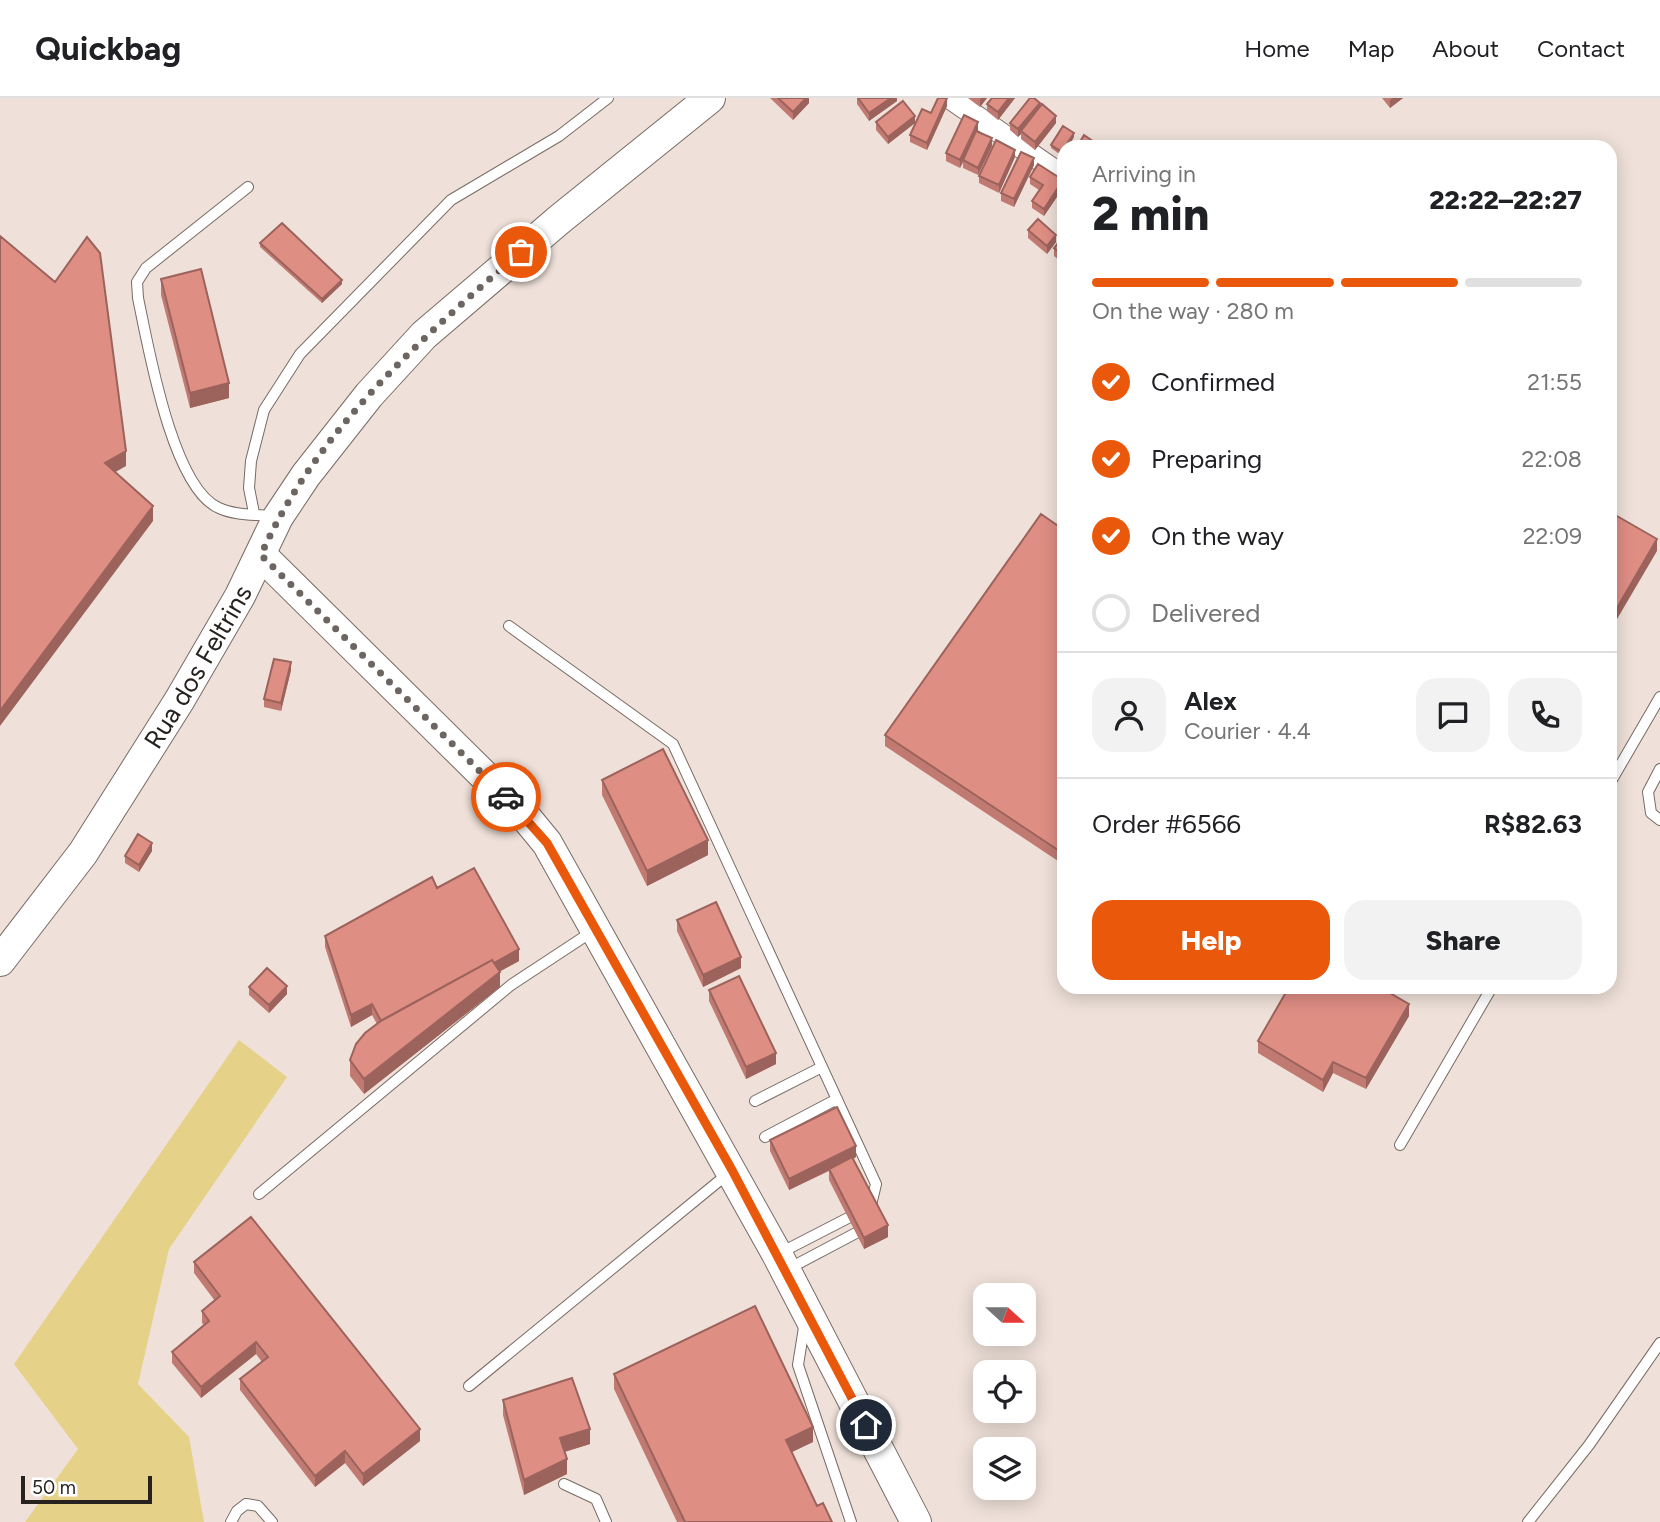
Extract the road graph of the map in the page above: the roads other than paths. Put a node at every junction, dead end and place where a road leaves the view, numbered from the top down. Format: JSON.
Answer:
{"nodes":[{"id":1,"x":608,"y":98,"type":"edge"},
{"id":2,"x":710,"y":98,"type":"edge"},
{"id":3,"x":950,"y":98,"type":"edge"},
{"id":4,"x":1057,"y":172,"type":"edge"},
{"id":5,"x":248,"y":187,"type":"dead end"},
{"id":6,"x":266,"y":515,"type":"junction"},
{"id":7,"x":261,"y":555,"type":"junction"},
{"id":8,"x":509,"y":626,"type":"dead end"},
{"id":9,"x":1660,"y":697,"type":"edge"},
{"id":10,"x":1660,"y":769,"type":"edge"},
{"id":11,"x":1617,"y":771,"type":"edge"},
{"id":12,"x":1660,"y":820,"type":"edge"},
{"id":13,"x":596,"y":930,"type":"junction"},
{"id":14,"x":0,"y":961,"type":"edge"},
{"id":15,"x":1488,"y":994,"type":"edge"},
{"id":16,"x":822,"y":1067,"type":"junction"},
{"id":17,"x":837,"y":1099,"type":"junction"},
{"id":18,"x":755,"y":1101,"type":"dead end"},
{"id":19,"x":765,"y":1137,"type":"dead end"},
{"id":20,"x":1400,"y":1145,"type":"dead end"},
{"id":21,"x":732,"y":1170,"type":"junction"},
{"id":22,"x":258,"y":1194,"type":"dead end"},
{"id":23,"x":872,"y":1205,"type":"edge"},
{"id":24,"x":848,"y":1218,"type":"edge"},
{"id":25,"x":856,"y":1233,"type":"edge"},
{"id":26,"x":782,"y":1262,"type":"junction"},
{"id":27,"x":807,"y":1311,"type":"junction"},
{"id":28,"x":1660,"y":1343,"type":"edge"},
{"id":29,"x":469,"y":1385,"type":"dead end"},
{"id":30,"x":564,"y":1484,"type":"dead end"},
{"id":31,"x":231,"y":1522,"type":"edge"},
{"id":32,"x":272,"y":1522,"type":"edge"},
{"id":33,"x":606,"y":1522,"type":"edge"},
{"id":34,"x":851,"y":1522,"type":"edge"},
{"id":35,"x":916,"y":1522,"type":"edge"},
{"id":36,"x":1528,"y":1522,"type":"edge"}],
"edges":[{"from":1,"to":6,"type":"lane"},
{"from":2,"to":6,"type":"street","name":"Rua dos Feltrins"},
{"from":3,"to":4,"type":"street"},
{"from":5,"to":6,"type":"lane"},
{"from":6,"to":7,"type":"street","name":"Rua dos Feltrins"},
{"from":7,"to":13,"type":"street"},
{"from":7,"to":14,"type":"street","name":"Rua dos Feltrins"},
{"from":8,"to":16,"type":"lane"},
{"from":9,"to":11,"type":"lane"},
{"from":10,"to":12,"type":"lane"},
{"from":13,"to":21,"type":"street"},
{"from":13,"to":22,"type":"lane"},
{"from":15,"to":20,"type":"lane"},
{"from":16,"to":17,"type":"lane"},
{"from":16,"to":18,"type":"lane"},
{"from":17,"to":19,"type":"lane"},
{"from":17,"to":23,"type":"lane"},
{"from":21,"to":26,"type":"street"},
{"from":21,"to":29,"type":"lane"},
{"from":24,"to":26,"type":"lane"},
{"from":25,"to":26,"type":"lane"},
{"from":26,"to":27,"type":"street"},
{"from":27,"to":34,"type":"lane"},
{"from":27,"to":35,"type":"street"},
{"from":28,"to":36,"type":"lane"},
{"from":30,"to":33,"type":"lane"},
{"from":31,"to":32,"type":"lane"}]}
